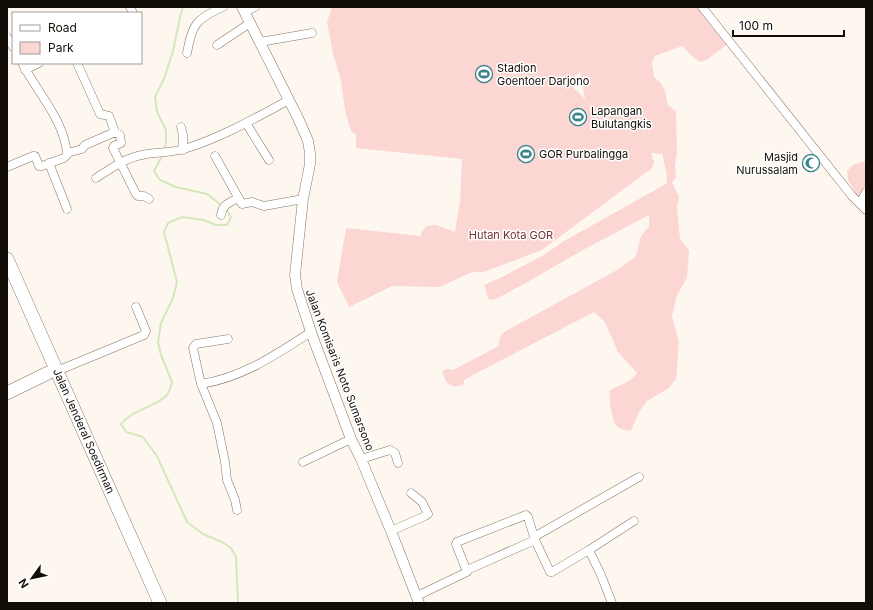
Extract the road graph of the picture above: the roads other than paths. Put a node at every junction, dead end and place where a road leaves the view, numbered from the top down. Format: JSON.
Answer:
{"nodes":[{"id":1,"x":224,"y":7,"type":"edge"},
{"id":2,"x":255,"y":7,"type":"edge"},
{"id":3,"x":705,"y":8,"type":"edge"},
{"id":4,"x":243,"y":9,"type":"edge"},
{"id":5,"x":250,"y":23,"type":"junction"},
{"id":6,"x":312,"y":33,"type":"dead end"},
{"id":7,"x":7,"y":36,"type":"edge"},
{"id":8,"x":260,"y":42,"type":"junction"},
{"id":9,"x":12,"y":45,"type":"edge"},
{"id":10,"x":217,"y":45,"type":"dead end"},
{"id":11,"x":187,"y":53,"type":"dead end"},
{"id":12,"x":33,"y":64,"type":"edge"},
{"id":13,"x":77,"y":64,"type":"edge"},
{"id":14,"x":23,"y":66,"type":"edge"},
{"id":15,"x":289,"y":100,"type":"junction"},
{"id":16,"x":246,"y":123,"type":"junction"},
{"id":17,"x":181,"y":127,"type":"dead end"},
{"id":18,"x":115,"y":132,"type":"junction"},
{"id":19,"x":183,"y":150,"type":"junction"},
{"id":20,"x":67,"y":152,"type":"junction"},
{"id":21,"x":214,"y":156,"type":"dead end"},
{"id":22,"x":269,"y":160,"type":"dead end"},
{"id":23,"x":121,"y":163,"type":"junction"},
{"id":24,"x":49,"y":164,"type":"junction"},
{"id":25,"x":7,"y":167,"type":"edge"},
{"id":26,"x":96,"y":178,"type":"dead end"},
{"id":27,"x":866,"y":192,"type":"edge"},
{"id":28,"x":238,"y":198,"type":"junction"},
{"id":29,"x":149,"y":199,"type":"dead end"},
{"id":30,"x":303,"y":199,"type":"junction"},
{"id":31,"x":863,"y":207,"type":"edge"},
{"id":32,"x":67,"y":209,"type":"dead end"},
{"id":33,"x":221,"y":215,"type":"dead end"},
{"id":34,"x":7,"y":259,"type":"edge"},
{"id":35,"x":7,"y":281,"type":"edge"},
{"id":36,"x":136,"y":306,"type":"dead end"},
{"id":37,"x":311,"y":332,"type":"junction"},
{"id":38,"x":228,"y":339,"type":"dead end"},
{"id":39,"x":53,"y":372,"type":"junction"},
{"id":40,"x":201,"y":384,"type":"junction"},
{"id":41,"x":7,"y":393,"type":"edge"},
{"id":42,"x":351,"y":439,"type":"junction"},
{"id":43,"x":361,"y":459,"type":"junction"},
{"id":44,"x":303,"y":462,"type":"dead end"},
{"id":45,"x":398,"y":463,"type":"dead end"},
{"id":46,"x":639,"y":477,"type":"dead end"},
{"id":47,"x":411,"y":493,"type":"dead end"},
{"id":48,"x":237,"y":510,"type":"dead end"},
{"id":49,"x":634,"y":522,"type":"dead end"},
{"id":50,"x":391,"y":531,"type":"junction"},
{"id":51,"x":534,"y":538,"type":"junction"},
{"id":52,"x":589,"y":550,"type":"junction"},
{"id":53,"x":467,"y":570,"type":"junction"},
{"id":54,"x":418,"y":600,"type":"edge"},
{"id":55,"x":151,"y":603,"type":"edge"},
{"id":56,"x":160,"y":603,"type":"edge"},
{"id":57,"x":612,"y":603,"type":"edge"}],
"edges":[{"from":1,"to":11,"type":"street"},
{"from":2,"to":4,"type":"street"},
{"from":3,"to":31,"type":"street"},
{"from":4,"to":5,"type":"street","name":"Jalan Komisaris Noto Sumarsono"},
{"from":5,"to":8,"type":"street","name":"Jalan Komisaris Noto Sumarsono"},
{"from":5,"to":10,"type":"street"},
{"from":6,"to":8,"type":"street"},
{"from":7,"to":9,"type":"street"},
{"from":8,"to":15,"type":"street","name":"Jalan Komisaris Noto Sumarsono"},
{"from":12,"to":14,"type":"street"},
{"from":13,"to":18,"type":"street"},
{"from":14,"to":20,"type":"street"},
{"from":15,"to":16,"type":"street"},
{"from":15,"to":30,"type":"street","name":"Jalan Komisaris Noto Sumarsono"},
{"from":16,"to":19,"type":"street"},
{"from":16,"to":22,"type":"street"},
{"from":17,"to":19,"type":"street"},
{"from":18,"to":20,"type":"street"},
{"from":18,"to":23,"type":"street"},
{"from":19,"to":23,"type":"street"},
{"from":20,"to":24,"type":"street"},
{"from":21,"to":28,"type":"street"},
{"from":23,"to":26,"type":"street"},
{"from":23,"to":29,"type":"street"},
{"from":24,"to":25,"type":"street"},
{"from":24,"to":32,"type":"street"},
{"from":27,"to":31,"type":"street"},
{"from":28,"to":30,"type":"street"},
{"from":28,"to":33,"type":"street"},
{"from":30,"to":37,"type":"street","name":"Jalan Komisaris Noto Sumarsono"},
{"from":34,"to":39,"type":"main road","name":"Jalan Jenderal Soedirman"},
{"from":35,"to":39,"type":"main road","name":"Jalan Jenderal Soedirman"},
{"from":36,"to":39,"type":"street"},
{"from":37,"to":40,"type":"street"},
{"from":37,"to":42,"type":"street","name":"Jalan Komisaris Noto Sumarsono"},
{"from":38,"to":40,"type":"street"},
{"from":39,"to":41,"type":"main road"},
{"from":39,"to":55,"type":"main road","name":"Jalan Jenderal Soedirman"},
{"from":39,"to":56,"type":"main road","name":"Jalan Jenderal Soedirman"},
{"from":40,"to":48,"type":"street"},
{"from":42,"to":43,"type":"street","name":"Jalan Komisaris Noto Sumarsono"},
{"from":42,"to":44,"type":"street"},
{"from":43,"to":45,"type":"street"},
{"from":43,"to":50,"type":"street","name":"Jalan Komisaris Noto Sumarsono"},
{"from":46,"to":51,"type":"street"},
{"from":47,"to":50,"type":"street"},
{"from":49,"to":52,"type":"street"},
{"from":50,"to":54,"type":"street","name":"Jalan Komisaris Noto Sumarsono"},
{"from":51,"to":52,"type":"street"},
{"from":51,"to":53,"type":"street"},
{"from":51,"to":53,"type":"street"},
{"from":52,"to":57,"type":"street"},
{"from":53,"to":54,"type":"street"}]}
